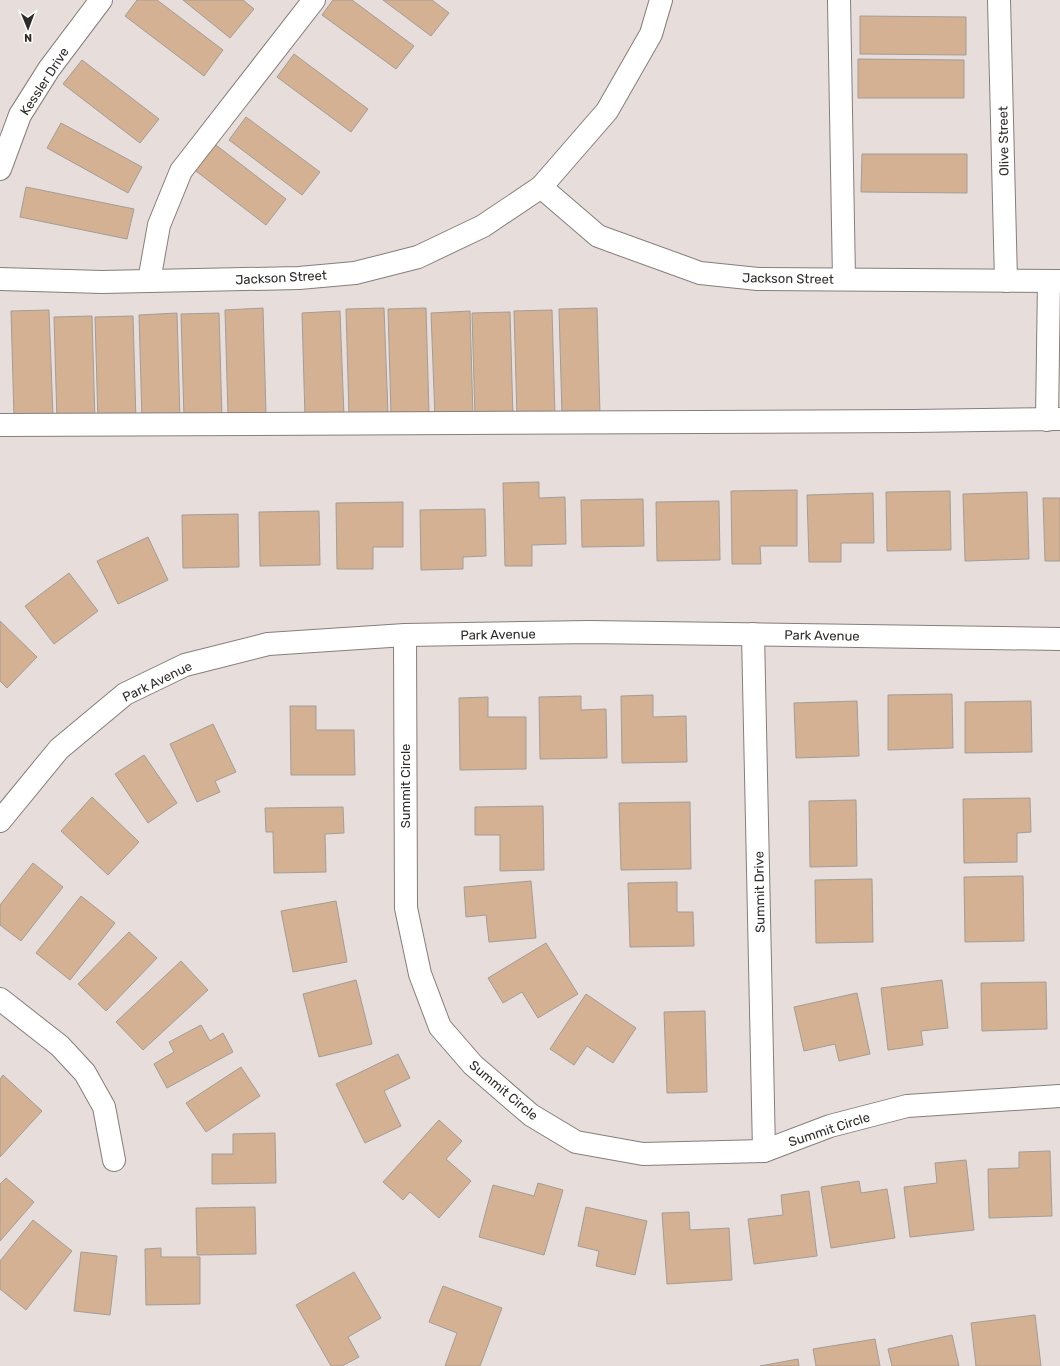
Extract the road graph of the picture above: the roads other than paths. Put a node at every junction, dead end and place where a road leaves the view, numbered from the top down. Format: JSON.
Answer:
{"nodes":[{"id":1,"x":101,"y":0,"type":"edge"},
{"id":2,"x":314,"y":0,"type":"edge"},
{"id":3,"x":661,"y":0,"type":"edge"},
{"id":4,"x":839,"y":0,"type":"edge"},
{"id":5,"x":999,"y":0,"type":"edge"},
{"id":6,"x":0,"y":169,"type":"edge"},
{"id":7,"x":541,"y":187,"type":"junction"},
{"id":8,"x":0,"y":279,"type":"edge"},
{"id":9,"x":844,"y":279,"type":"junction"},
{"id":10,"x":149,"y":281,"type":"junction"},
{"id":11,"x":1006,"y":281,"type":"junction"},
{"id":12,"x":1054,"y":281,"type":"edge"},
{"id":13,"x":1054,"y":420,"type":"edge"},
{"id":14,"x":0,"y":426,"type":"edge"},
{"id":15,"x":753,"y":634,"type":"junction"},
{"id":16,"x":405,"y":636,"type":"junction"},
{"id":17,"x":1060,"y":638,"type":"edge"},
{"id":18,"x":0,"y":821,"type":"edge"},
{"id":19,"x":0,"y":999,"type":"edge"},
{"id":20,"x":1060,"y":1096,"type":"edge"},
{"id":21,"x":764,"y":1151,"type":"junction"},
{"id":22,"x":114,"y":1160,"type":"dead end"}],
"edges":[{"from":1,"to":6,"type":"street","name":"Kessler Drive"},
{"from":2,"to":10,"type":"street"},
{"from":3,"to":7,"type":"street","name":"Jackson Street"},
{"from":4,"to":9,"type":"street"},
{"from":5,"to":11,"type":"street","name":"Olive Street"},
{"from":7,"to":9,"type":"street","name":"Jackson Street"},
{"from":7,"to":10,"type":"street","name":"Jackson Street"},
{"from":8,"to":10,"type":"street","name":"Jackson Street"},
{"from":9,"to":11,"type":"street","name":"Jackson Street"},
{"from":11,"to":12,"type":"street","name":"Jackson Street"},
{"from":12,"to":13,"type":"street"},
{"from":13,"to":14,"type":"street"},
{"from":15,"to":16,"type":"street","name":"Park Avenue"},
{"from":15,"to":17,"type":"street","name":"Park Avenue"},
{"from":15,"to":21,"type":"street","name":"Summit Drive"},
{"from":16,"to":18,"type":"street","name":"Park Avenue"},
{"from":16,"to":21,"type":"street","name":"Summit Circle"},
{"from":19,"to":22,"type":"street"},
{"from":20,"to":21,"type":"street","name":"Summit Circle"}]}
